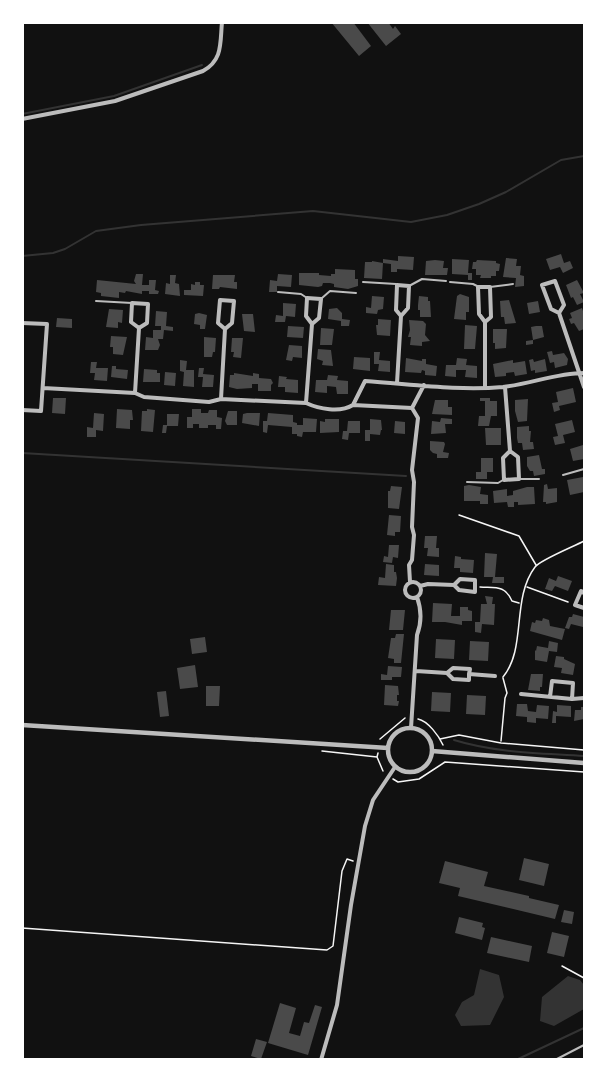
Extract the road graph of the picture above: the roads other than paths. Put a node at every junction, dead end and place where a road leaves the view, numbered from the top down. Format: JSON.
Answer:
{"nodes":[{"id":1,"x":222,"y":22,"type":"edge"},
{"id":2,"x":22,"y":119,"type":"edge"},
{"id":3,"x":446,"y":280,"type":"dead end"},
{"id":4,"x":363,"y":282,"type":"dead end"},
{"id":5,"x":450,"y":282,"type":"dead end"},
{"id":6,"x":513,"y":284,"type":"dead end"},
{"id":7,"x":397,"y":285,"type":"junction"},
{"id":8,"x":409,"y":286,"type":"junction"},
{"id":9,"x":490,"y":287,"type":"junction"},
{"id":10,"x":478,"y":288,"type":"junction"},
{"id":11,"x":278,"y":292,"type":"dead end"},
{"id":12,"x":356,"y":293,"type":"dead end"},
{"id":13,"x":307,"y":298,"type":"junction"},
{"id":14,"x":321,"y":299,"type":"junction"},
{"id":15,"x":96,"y":301,"type":"dead end"},
{"id":16,"x":132,"y":303,"type":"junction"},
{"id":17,"x":559,"y":313,"type":"junction"},
{"id":18,"x":401,"y":316,"type":"junction"},
{"id":19,"x":485,"y":322,"type":"junction"},
{"id":20,"x":22,"y":323,"type":"edge"},
{"id":21,"x":312,"y":324,"type":"junction"},
{"id":22,"x":139,"y":328,"type":"junction"},
{"id":23,"x":225,"y":329,"type":"junction"},
{"id":24,"x":582,"y":373,"type":"edge"},
{"id":25,"x":397,"y":383,"type":"junction"},
{"id":26,"x":424,"y":385,"type":"junction"},
{"id":27,"x":505,"y":387,"type":"junction"},
{"id":28,"x":585,"y":387,"type":"edge"},
{"id":29,"x":43,"y":388,"type":"junction"},
{"id":30,"x":485,"y":388,"type":"junction"},
{"id":31,"x":135,"y":393,"type":"junction"},
{"id":32,"x":221,"y":399,"type":"junction"},
{"id":33,"x":306,"y":403,"type":"junction"},
{"id":34,"x":353,"y":405,"type":"junction"},
{"id":35,"x":412,"y":408,"type":"junction"},
{"id":36,"x":22,"y":410,"type":"edge"},
{"id":37,"x":510,"y":451,"type":"junction"},
{"id":38,"x":585,"y":469,"type":"edge"},
{"id":39,"x":563,"y":475,"type":"dead end"},
{"id":40,"x":519,"y":479,"type":"junction"},
{"id":41,"x":539,"y":479,"type":"dead end"},
{"id":42,"x":504,"y":480,"type":"junction"},
{"id":43,"x":467,"y":482,"type":"dead end"},
{"id":44,"x":410,"y":582,"type":"junction"},
{"id":45,"x":454,"y":585,"type":"junction"},
{"id":46,"x":420,"y":586,"type":"junction"},
{"id":47,"x":585,"y":593,"type":"edge"},
{"id":48,"x":417,"y":597,"type":"junction"},
{"id":49,"x":585,"y":608,"type":"edge"},
{"id":50,"x":416,"y":671,"type":"junction"},
{"id":51,"x":447,"y":673,"type":"junction"},
{"id":52,"x":470,"y":674,"type":"junction"},
{"id":53,"x":495,"y":676,"type":"dead end"},
{"id":54,"x":521,"y":694,"type":"road end"},
{"id":55,"x":550,"y":697,"type":"junction"},
{"id":56,"x":585,"y":698,"type":"edge"},
{"id":57,"x":572,"y":699,"type":"junction"},
{"id":58,"x":22,"y":725,"type":"edge"},
{"id":59,"x":411,"y":728,"type":"junction"},
{"id":60,"x":388,"y":748,"type":"junction"},
{"id":61,"x":432,"y":751,"type":"junction"},
{"id":62,"x":585,"y":763,"type":"edge"},
{"id":63,"x":395,"y":767,"type":"junction"},
{"id":64,"x":585,"y":1045,"type":"edge"},
{"id":65,"x":321,"y":1059,"type":"edge"},
{"id":66,"x":555,"y":1059,"type":"edge"}],
"edges":[{"from":1,"to":2,"type":"street"},
{"from":3,"to":8,"type":"lane"},
{"from":4,"to":7,"type":"lane"},
{"from":5,"to":10,"type":"lane"},
{"from":6,"to":9,"type":"lane"},
{"from":7,"to":8,"type":"street"},
{"from":7,"to":18,"type":"street"},
{"from":8,"to":18,"type":"street"},
{"from":9,"to":10,"type":"street"},
{"from":9,"to":19,"type":"street"},
{"from":10,"to":19,"type":"street"},
{"from":11,"to":13,"type":"lane"},
{"from":12,"to":14,"type":"lane"},
{"from":13,"to":14,"type":"street"},
{"from":13,"to":21,"type":"street"},
{"from":14,"to":21,"type":"street"},
{"from":15,"to":16,"type":"lane"},
{"from":16,"to":22,"type":"street"},
{"from":16,"to":22,"type":"street"},
{"from":17,"to":17,"type":"street"},
{"from":17,"to":24,"type":"street"},
{"from":18,"to":25,"type":"street"},
{"from":19,"to":30,"type":"street"},
{"from":20,"to":29,"type":"street"},
{"from":21,"to":33,"type":"street"},
{"from":22,"to":31,"type":"street"},
{"from":23,"to":23,"type":"street"},
{"from":23,"to":32,"type":"street"},
{"from":24,"to":27,"type":"street"},
{"from":24,"to":28,"type":"street"},
{"from":25,"to":26,"type":"street"},
{"from":25,"to":34,"type":"street"},
{"from":26,"to":30,"type":"street"},
{"from":26,"to":35,"type":"street"},
{"from":27,"to":30,"type":"street"},
{"from":27,"to":37,"type":"street"},
{"from":29,"to":31,"type":"street"},
{"from":29,"to":36,"type":"street"},
{"from":31,"to":32,"type":"street"},
{"from":32,"to":33,"type":"street"},
{"from":33,"to":34,"type":"street"},
{"from":34,"to":35,"type":"street"},
{"from":35,"to":44,"type":"street"},
{"from":37,"to":40,"type":"street"},
{"from":37,"to":42,"type":"street"},
{"from":38,"to":39,"type":"lane"},
{"from":40,"to":41,"type":"lane"},
{"from":40,"to":42,"type":"street"},
{"from":42,"to":43,"type":"lane"},
{"from":44,"to":46,"type":"street"},
{"from":44,"to":48,"type":"street"},
{"from":45,"to":45,"type":"street"},
{"from":45,"to":46,"type":"street"},
{"from":46,"to":48,"type":"street"},
{"from":47,"to":49,"type":"street"},
{"from":48,"to":50,"type":"street"},
{"from":50,"to":51,"type":"street"},
{"from":50,"to":59,"type":"street"},
{"from":51,"to":52,"type":"street"},
{"from":51,"to":52,"type":"street"},
{"from":52,"to":53,"type":"street"},
{"from":54,"to":55,"type":"street"},
{"from":55,"to":57,"type":"street"},
{"from":55,"to":57,"type":"street"},
{"from":56,"to":57,"type":"street"},
{"from":58,"to":60,"type":"street"},
{"from":59,"to":60,"type":"street"},
{"from":59,"to":61,"type":"street"},
{"from":60,"to":63,"type":"street"},
{"from":61,"to":62,"type":"street"},
{"from":61,"to":63,"type":"street"},
{"from":63,"to":65,"type":"street"},
{"from":64,"to":66,"type":"lane"}]}
